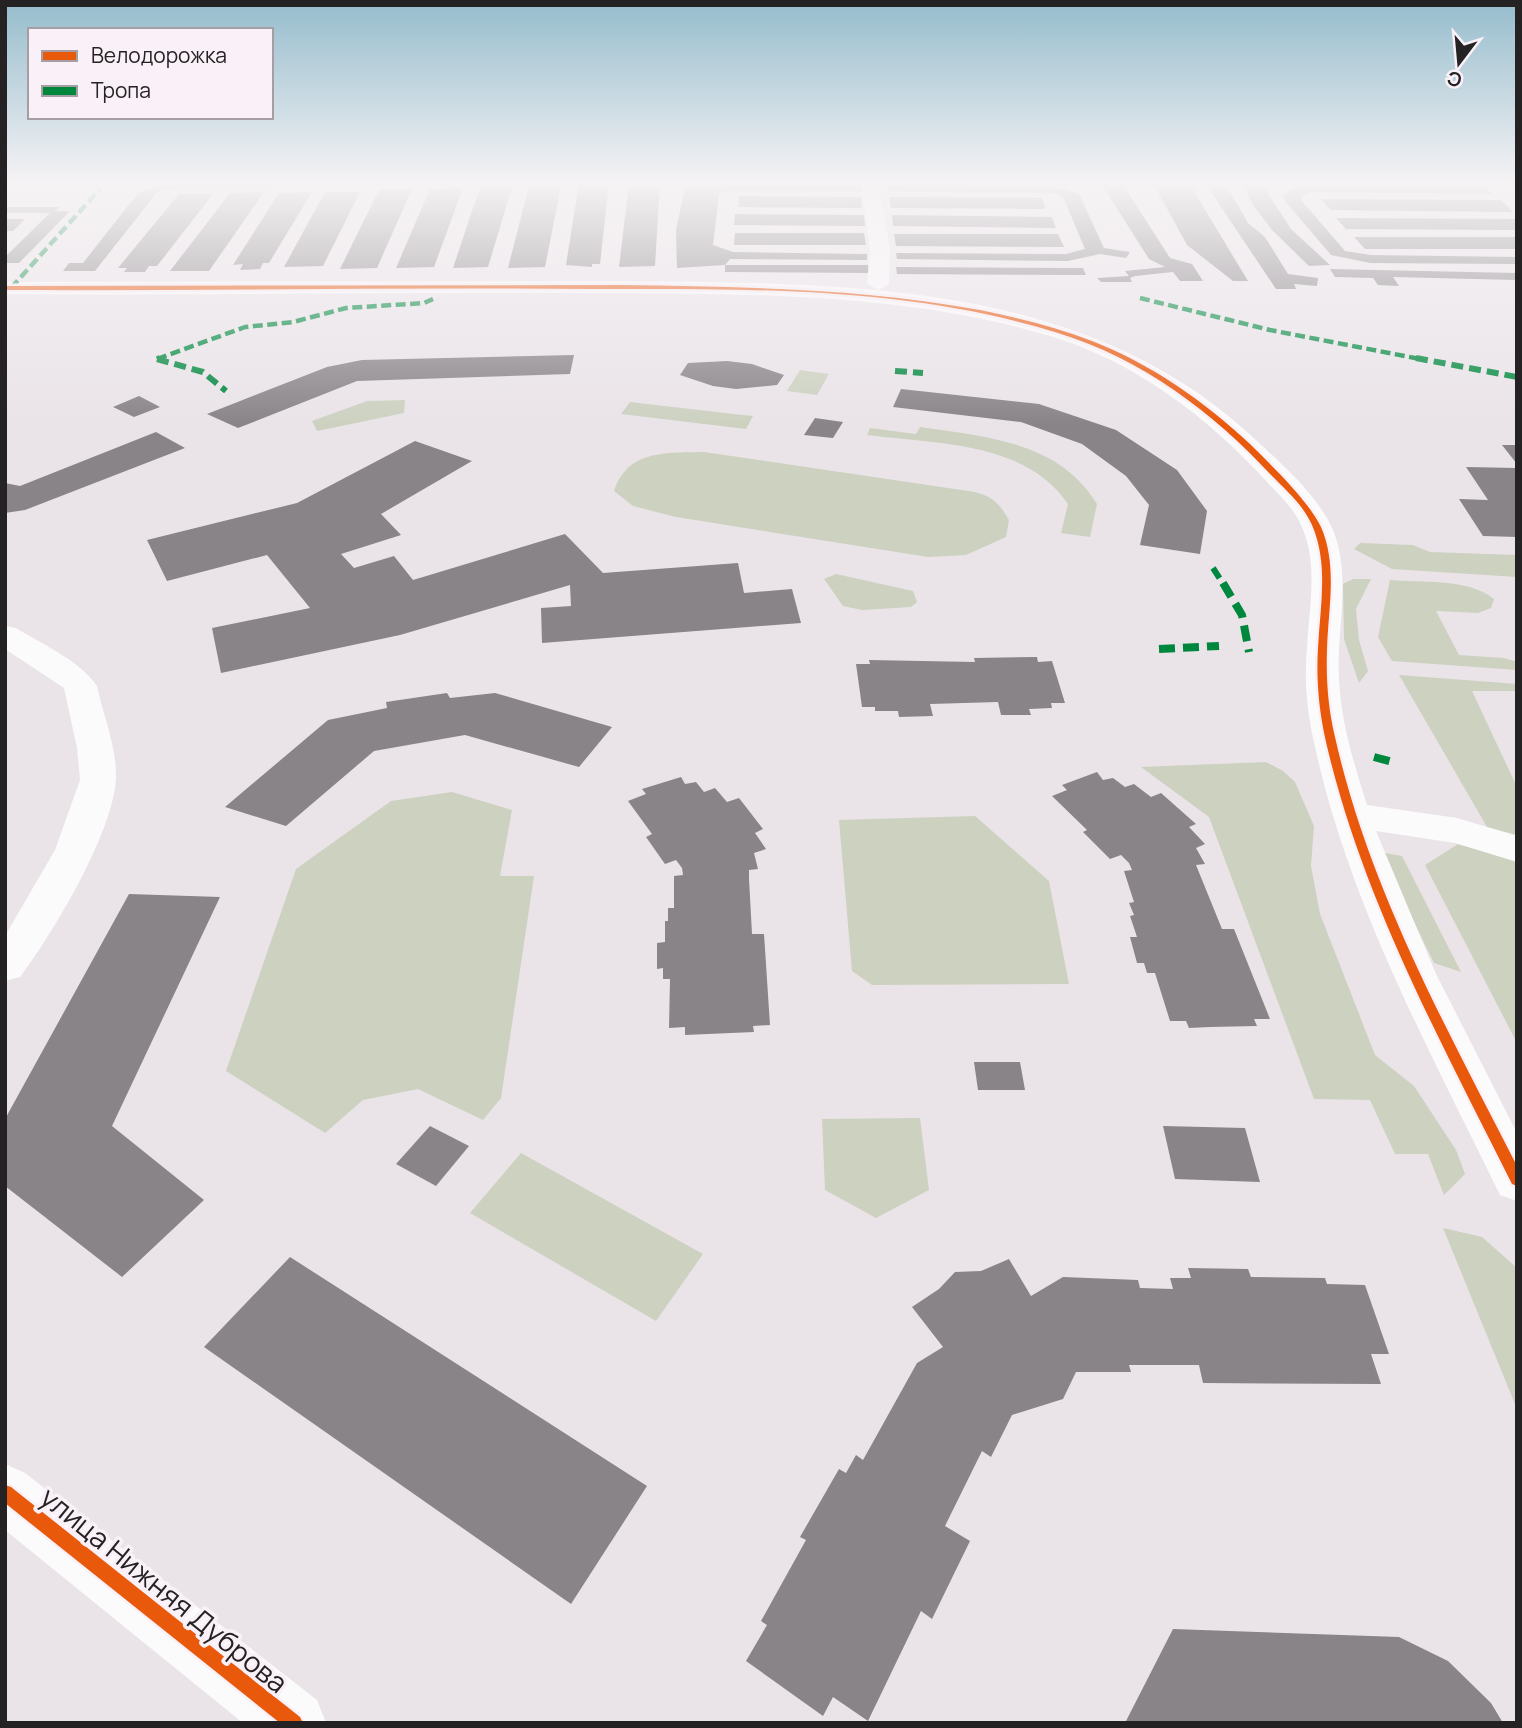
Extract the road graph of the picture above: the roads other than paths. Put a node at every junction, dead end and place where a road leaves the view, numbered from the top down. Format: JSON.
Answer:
{"nodes":[{"id":1,"x":879,"y":264,"type":"edge"},
{"id":2,"x":878,"y":284,"type":"dead end"},
{"id":3,"x":5,"y":288,"type":"edge"},
{"id":4,"x":5,"y":635,"type":"edge"},
{"id":5,"x":1352,"y":815,"type":"junction"},
{"id":6,"x":1517,"y":849,"type":"edge"},
{"id":7,"x":5,"y":966,"type":"edge"},
{"id":8,"x":1517,"y":1180,"type":"edge"},
{"id":9,"x":5,"y":1493,"type":"edge"},
{"id":10,"x":294,"y":1723,"type":"edge"}],
"edges":[{"from":1,"to":2,"type":"street"},
{"from":3,"to":5,"type":"street"},
{"from":4,"to":7,"type":"street"},
{"from":5,"to":6,"type":"street"},
{"from":5,"to":8,"type":"street"},
{"from":9,"to":10,"type":"street","name":"улица Нижняя Дуброва"}]}
